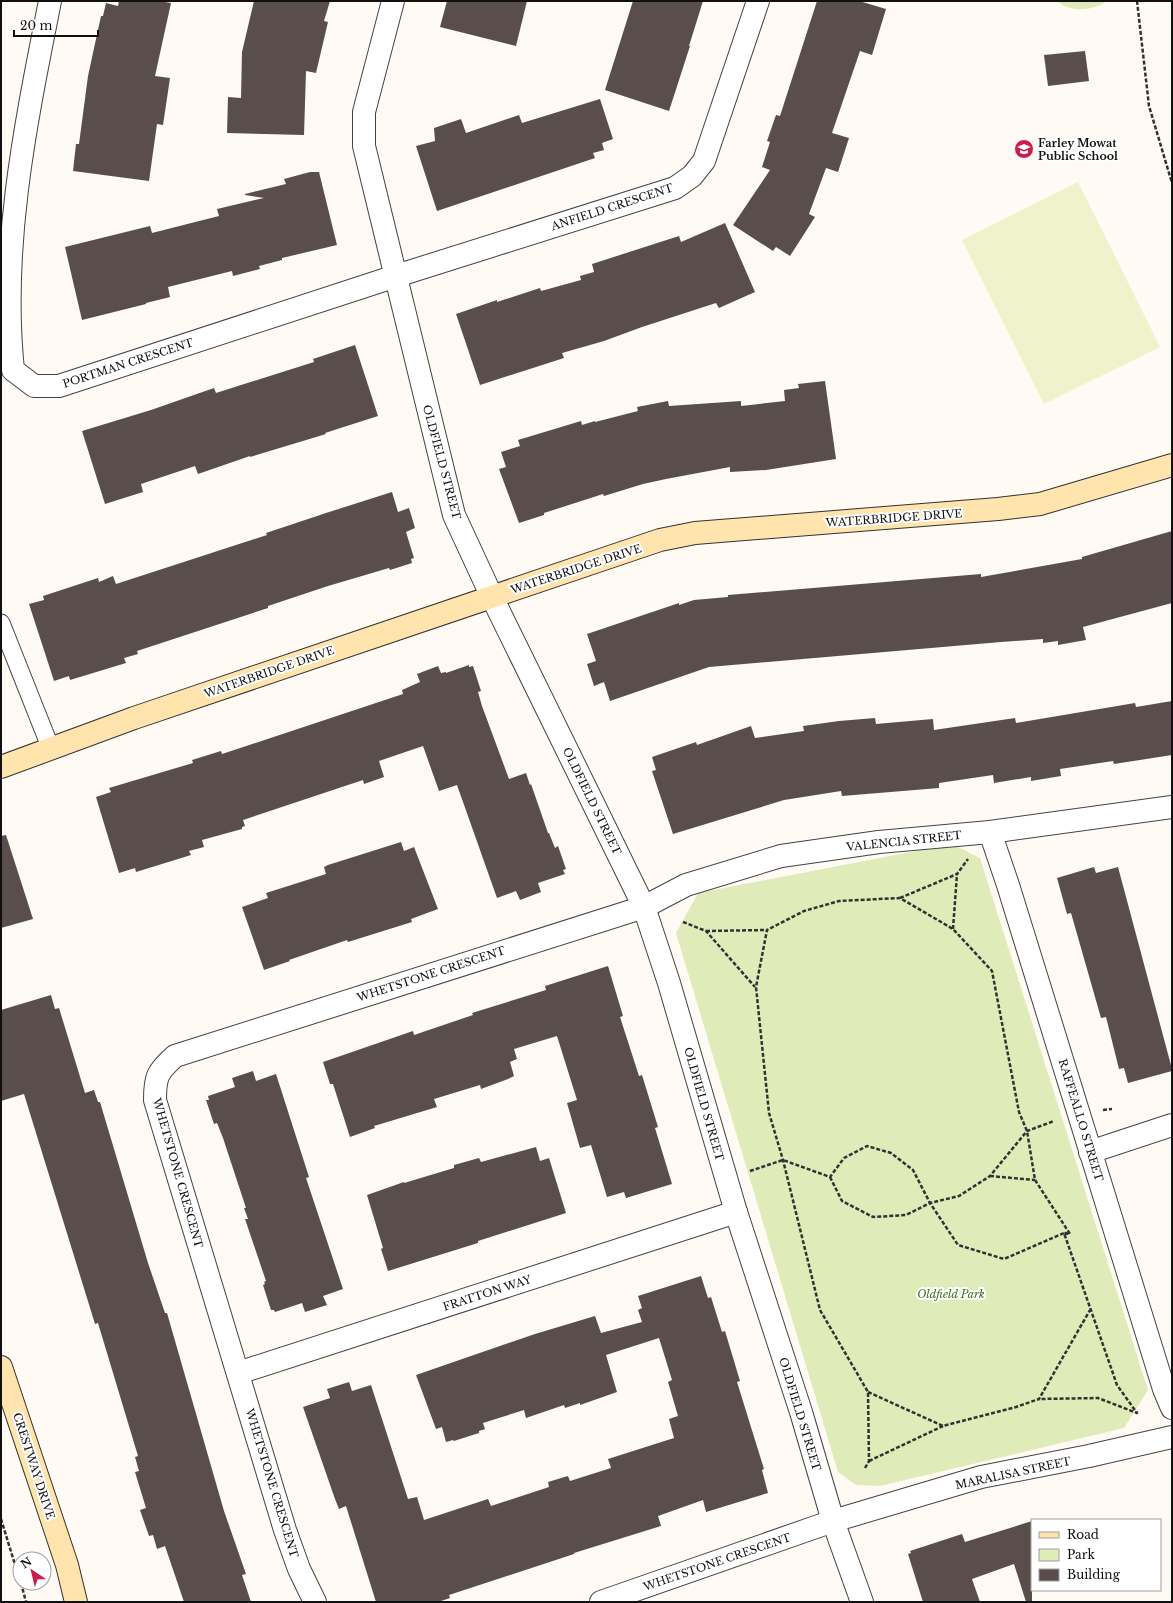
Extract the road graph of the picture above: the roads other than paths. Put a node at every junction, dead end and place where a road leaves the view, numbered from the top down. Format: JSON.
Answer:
{"nodes":[{"id":1,"x":50,"y":1,"type":"edge"},
{"id":2,"x":393,"y":1,"type":"edge"},
{"id":3,"x":758,"y":1,"type":"edge"},
{"id":4,"x":396,"y":276,"type":"junction"},
{"id":5,"x":1172,"y":465,"type":"edge"},
{"id":6,"x":492,"y":597,"type":"junction"},
{"id":7,"x":1,"y":623,"type":"edge"},
{"id":8,"x":51,"y":749,"type":"junction"},
{"id":9,"x":1,"y":767,"type":"edge"},
{"id":10,"x":1172,"y":807,"type":"edge"},
{"id":11,"x":990,"y":832,"type":"junction"},
{"id":12,"x":644,"y":906,"type":"junction"},
{"id":13,"x":1172,"y":1125,"type":"edge"},
{"id":14,"x":1090,"y":1152,"type":"junction"},
{"id":15,"x":736,"y":1212,"type":"junction"},
{"id":16,"x":1,"y":1367,"type":"edge"},
{"id":17,"x":238,"y":1374,"type":"junction"},
{"id":18,"x":1172,"y":1408,"type":"edge"},
{"id":19,"x":1172,"y":1437,"type":"edge"},
{"id":20,"x":833,"y":1521,"type":"junction"},
{"id":21,"x":67,"y":1565,"type":"junction"},
{"id":22,"x":76,"y":1602,"type":"edge"},
{"id":23,"x":86,"y":1602,"type":"edge"},
{"id":24,"x":315,"y":1602,"type":"edge"},
{"id":25,"x":601,"y":1602,"type":"edge"},
{"id":26,"x":862,"y":1602,"type":"edge"}],
"edges":[{"from":1,"to":4,"type":"street","name":"PORTMAN CRESCENT"},
{"from":2,"to":4,"type":"street","name":"OLDFIELD STREET"},
{"from":3,"to":4,"type":"street","name":"ANFIELD CRESCENT"},
{"from":4,"to":6,"type":"street","name":"OLDFIELD STREET"},
{"from":5,"to":6,"type":"street","name":"WATERBRIDGE DRIVE"},
{"from":6,"to":8,"type":"street","name":"WATERBRIDGE DRIVE"},
{"from":6,"to":12,"type":"street","name":"OLDFIELD STREET"},
{"from":7,"to":8,"type":"lane"},
{"from":8,"to":9,"type":"street","name":"WATERBRIDGE DRIVE"},
{"from":10,"to":11,"type":"street","name":"VALENCIA STREET"},
{"from":11,"to":12,"type":"street","name":"VALENCIA STREET"},
{"from":11,"to":14,"type":"street","name":"RAFFEALLO STREET"},
{"from":12,"to":15,"type":"street","name":"OLDFIELD STREET"},
{"from":12,"to":17,"type":"street","name":"WHETSTONE CRESCENT"},
{"from":13,"to":14,"type":"street"},
{"from":14,"to":18,"type":"street","name":"RAFFEALLO STREET"},
{"from":15,"to":17,"type":"street","name":"FRATTON WAY"},
{"from":15,"to":20,"type":"street","name":"OLDFIELD STREET"},
{"from":16,"to":21,"type":"street","name":"CRESTWAY DRIVE"},
{"from":17,"to":24,"type":"street","name":"WHETSTONE CRESCENT"},
{"from":19,"to":20,"type":"street","name":"MARALISA STREET"},
{"from":20,"to":25,"type":"street","name":"WHETSTONE CRESCENT"},
{"from":20,"to":26,"type":"street","name":"OLDFIELD STREET"},
{"from":21,"to":22,"type":"street","name":"CRESTWAY DRIVE"},
{"from":21,"to":23,"type":"street","name":"CRESTWAY DRIVE"}]}
